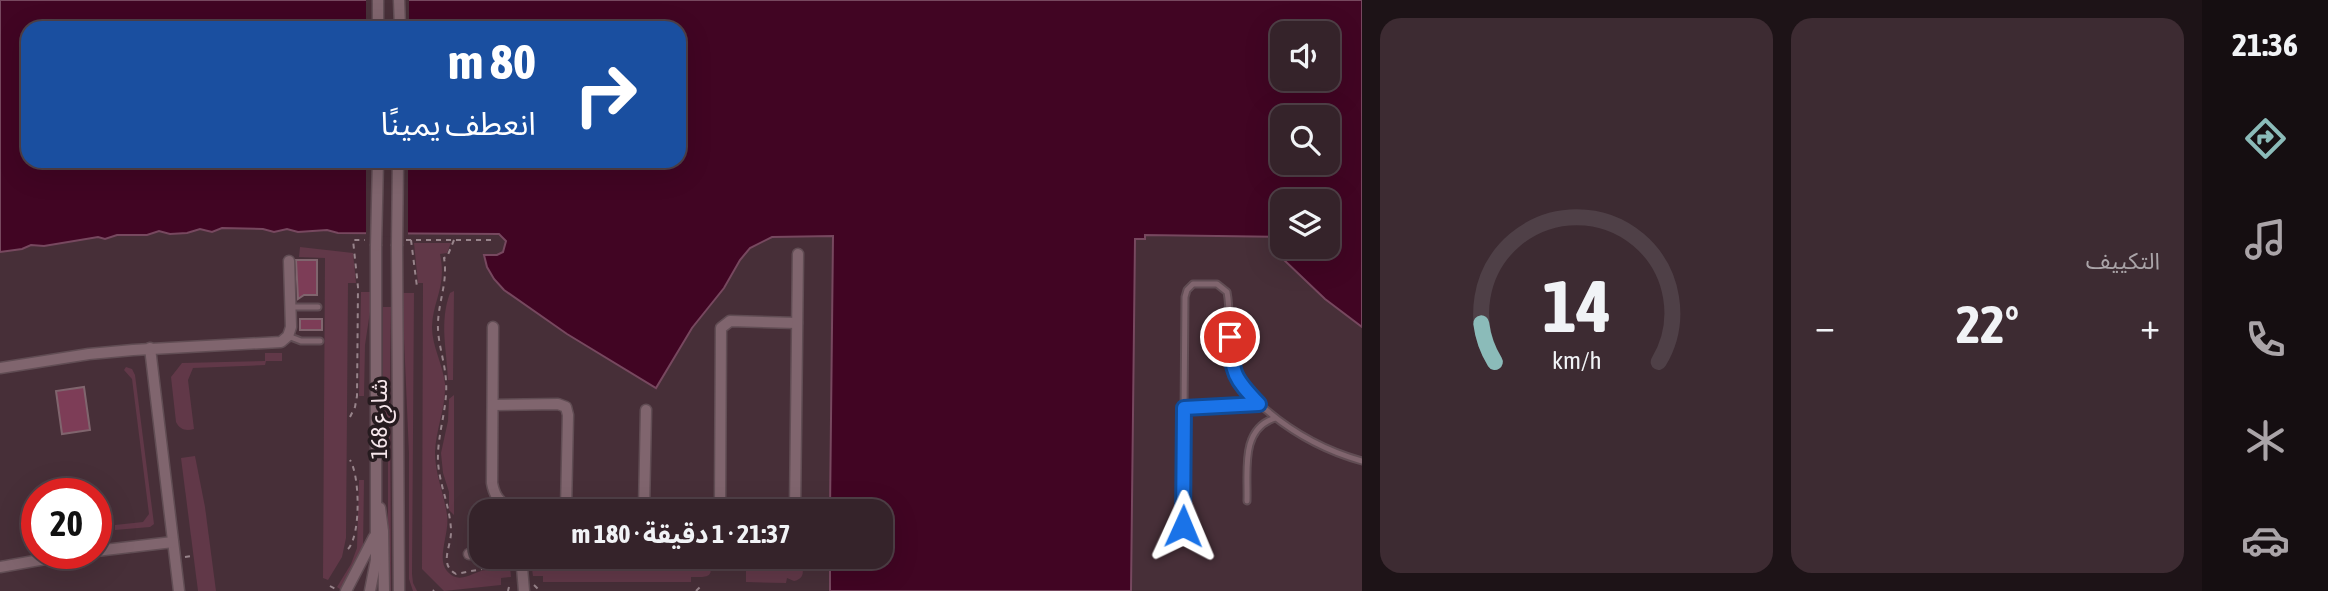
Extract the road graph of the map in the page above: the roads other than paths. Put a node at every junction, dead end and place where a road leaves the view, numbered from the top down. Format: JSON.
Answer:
{"nodes":[{"id":1,"x":378,"y":0,"type":"edge"},
{"id":2,"x":399,"y":0,"type":"edge"},
{"id":3,"x":378,"y":21,"type":"edge"},
{"id":4,"x":400,"y":21,"type":"edge"},
{"id":5,"x":378,"y":168,"type":"edge"},
{"id":6,"x":398,"y":168,"type":"edge"},
{"id":7,"x":798,"y":254,"type":"dead end"},
{"id":8,"x":289,"y":261,"type":"dead end"},
{"id":9,"x":291,"y":307,"type":"junction"},
{"id":10,"x":318,"y":307,"type":"dead end"},
{"id":11,"x":797,"y":323,"type":"junction"},
{"id":12,"x":493,"y":327,"type":"dead end"},
{"id":13,"x":288,"y":336,"type":"junction"},
{"id":14,"x":320,"y":341,"type":"dead end"},
{"id":15,"x":150,"y":348,"type":"junction"},
{"id":16,"x":0,"y":368,"type":"edge"},
{"id":17,"x":1259,"y":404,"type":"junction"},
{"id":18,"x":493,"y":405,"type":"junction"},
{"id":19,"x":1184,"y":408,"type":"junction"},
{"id":20,"x":646,"y":410,"type":"dead end"},
{"id":21,"x":1275,"y":418,"type":"junction"},
{"id":22,"x":1362,"y":461,"type":"edge"},
{"id":23,"x":375,"y":488,"type":"junction"},
{"id":24,"x":498,"y":499,"type":"edge"},
{"id":25,"x":566,"y":499,"type":"edge"},
{"id":26,"x":644,"y":499,"type":"edge"},
{"id":27,"x":720,"y":499,"type":"edge"},
{"id":28,"x":795,"y":499,"type":"edge"},
{"id":29,"x":1247,"y":501,"type":"dead end"},
{"id":30,"x":1183,"y":526,"type":"dead end"},
{"id":31,"x":375,"y":533,"type":"junction"},
{"id":32,"x":173,"y":542,"type":"junction"},
{"id":33,"x":112,"y":549,"type":"edge"},
{"id":34,"x":21,"y":563,"type":"edge"},
{"id":35,"x":0,"y":567,"type":"edge"},
{"id":36,"x":522,"y":569,"type":"edge"},
{"id":37,"x":399,"y":586,"type":"edge"},
{"id":38,"x":179,"y":591,"type":"edge"},
{"id":39,"x":346,"y":591,"type":"edge"},
{"id":40,"x":370,"y":591,"type":"edge"},
{"id":41,"x":384,"y":591,"type":"edge"},
{"id":42,"x":406,"y":591,"type":"edge"},
{"id":43,"x":524,"y":591,"type":"edge"}],
"edges":[{"from":1,"to":3,"type":"street"},
{"from":2,"to":4,"type":"street"},
{"from":5,"to":23,"type":"street","name":"شارع 168","bridge":true},
{"from":6,"to":37,"type":"street","name":"شارع 168","bridge":true},
{"from":7,"to":11,"type":"street"},
{"from":8,"to":9,"type":"street"},
{"from":9,"to":10,"type":"lane"},
{"from":9,"to":13,"type":"street"},
{"from":11,"to":27,"type":"street"},
{"from":11,"to":28,"type":"street"},
{"from":12,"to":18,"type":"street"},
{"from":13,"to":14,"type":"lane"},
{"from":13,"to":15,"type":"street"},
{"from":15,"to":16,"type":"street"},
{"from":15,"to":32,"type":"street"},
{"from":17,"to":19,"type":"lane"},
{"from":17,"to":19,"type":"lane"},
{"from":17,"to":21,"type":"lane"},
{"from":18,"to":24,"type":"street"},
{"from":18,"to":25,"type":"street"},
{"from":19,"to":30,"type":"lane"},
{"from":20,"to":26,"type":"street"},
{"from":21,"to":22,"type":"lane"},
{"from":21,"to":29,"type":"lane"},
{"from":23,"to":31,"type":"street","name":"شارع 168"},
{"from":23,"to":41,"type":"street","name":"شارع 168"},
{"from":31,"to":39,"type":"street"},
{"from":31,"to":40,"type":"street","name":"شارع 168"},
{"from":32,"to":33,"type":"street"},
{"from":32,"to":38,"type":"street"},
{"from":34,"to":35,"type":"street"},
{"from":36,"to":43,"type":"street"},
{"from":37,"to":42,"type":"street"}]}
